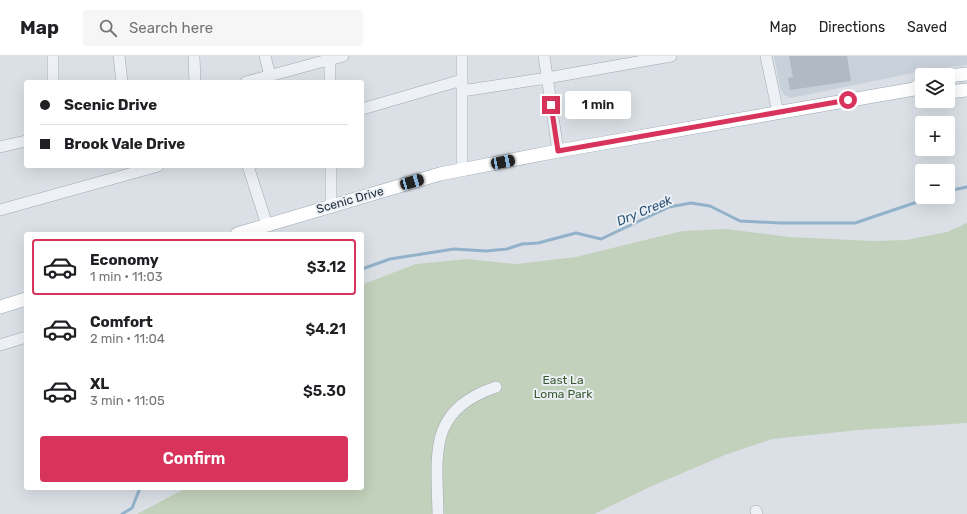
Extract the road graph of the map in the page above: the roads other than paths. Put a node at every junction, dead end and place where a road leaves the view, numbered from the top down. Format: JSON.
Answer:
{"nodes":[{"id":1,"x":53,"y":56,"type":"edge"},
{"id":2,"x":119,"y":56,"type":"edge"},
{"id":3,"x":194,"y":56,"type":"edge"},
{"id":4,"x":265,"y":56,"type":"edge"},
{"id":5,"x":343,"y":56,"type":"edge"},
{"id":6,"x":462,"y":56,"type":"edge"},
{"id":7,"x":544,"y":56,"type":"edge"},
{"id":8,"x":671,"y":56,"type":"edge"},
{"id":9,"x":766,"y":56,"type":"edge"},
{"id":10,"x":330,"y":58,"type":"edge"},
{"id":11,"x":967,"y":74,"type":"edge"},
{"id":12,"x":955,"y":75,"type":"edge"},
{"id":13,"x":270,"y":76,"type":"junction"},
{"id":14,"x":547,"y":78,"type":"junction"},
{"id":15,"x":53,"y":80,"type":"edge"},
{"id":16,"x":122,"y":80,"type":"edge"},
{"id":17,"x":195,"y":80,"type":"edge"},
{"id":18,"x":254,"y":80,"type":"edge"},
{"id":19,"x":330,"y":80,"type":"edge"},
{"id":20,"x":462,"y":86,"type":"junction"},
{"id":21,"x":915,"y":89,"type":"edge"},
{"id":22,"x":967,"y":90,"type":"edge"},
{"id":23,"x":955,"y":91,"type":"edge"},
{"id":24,"x":364,"y":109,"type":"edge"},
{"id":25,"x":778,"y":113,"type":"junction"},
{"id":26,"x":24,"y":141,"type":"edge"},
{"id":27,"x":0,"y":147,"type":"edge"},
{"id":28,"x":558,"y":151,"type":"junction"},
{"id":29,"x":151,"y":168,"type":"edge"},
{"id":30,"x":249,"y":168,"type":"edge"},
{"id":31,"x":331,"y":168,"type":"edge"},
{"id":32,"x":462,"y":170,"type":"junction"},
{"id":33,"x":330,"y":205,"type":"junction"},
{"id":34,"x":0,"y":210,"type":"edge"},
{"id":35,"x":267,"y":225,"type":"junction"},
{"id":36,"x":244,"y":232,"type":"edge"},
{"id":37,"x":24,"y":300,"type":"edge"},
{"id":38,"x":0,"y":307,"type":"edge"},
{"id":39,"x":24,"y":338,"type":"edge"},
{"id":40,"x":0,"y":345,"type":"edge"},
{"id":41,"x":496,"y":387,"type":"dead end"},
{"id":42,"x":438,"y":514,"type":"edge"}],
"edges":[{"from":1,"to":15,"type":"street"},
{"from":2,"to":16,"type":"street"},
{"from":3,"to":17,"type":"street"},
{"from":4,"to":13,"type":"street"},
{"from":5,"to":10,"type":"street"},
{"from":6,"to":20,"type":"street"},
{"from":7,"to":14,"type":"street"},
{"from":8,"to":14,"type":"street"},
{"from":9,"to":25,"type":"street"},
{"from":10,"to":13,"type":"street"},
{"from":10,"to":19,"type":"street"},
{"from":11,"to":12,"type":"main road"},
{"from":13,"to":18,"type":"street"},
{"from":14,"to":20,"type":"street"},
{"from":14,"to":28,"type":"street"},
{"from":20,"to":24,"type":"street"},
{"from":20,"to":32,"type":"street"},
{"from":21,"to":25,"type":"main road","name":"Scenic Drive"},
{"from":22,"to":23,"type":"main road"},
{"from":25,"to":28,"type":"main road","name":"Scenic Drive"},
{"from":26,"to":27,"type":"street"},
{"from":28,"to":32,"type":"main road","name":"Scenic Drive"},
{"from":29,"to":34,"type":"street"},
{"from":30,"to":35,"type":"street"},
{"from":31,"to":33,"type":"street"},
{"from":32,"to":33,"type":"main road","name":"Scenic Drive"},
{"from":33,"to":35,"type":"main road","name":"Scenic Drive"},
{"from":35,"to":36,"type":"main road","name":"Scenic Drive"},
{"from":37,"to":38,"type":"main road"},
{"from":39,"to":40,"type":"street"},
{"from":41,"to":42,"type":"street"}]}
